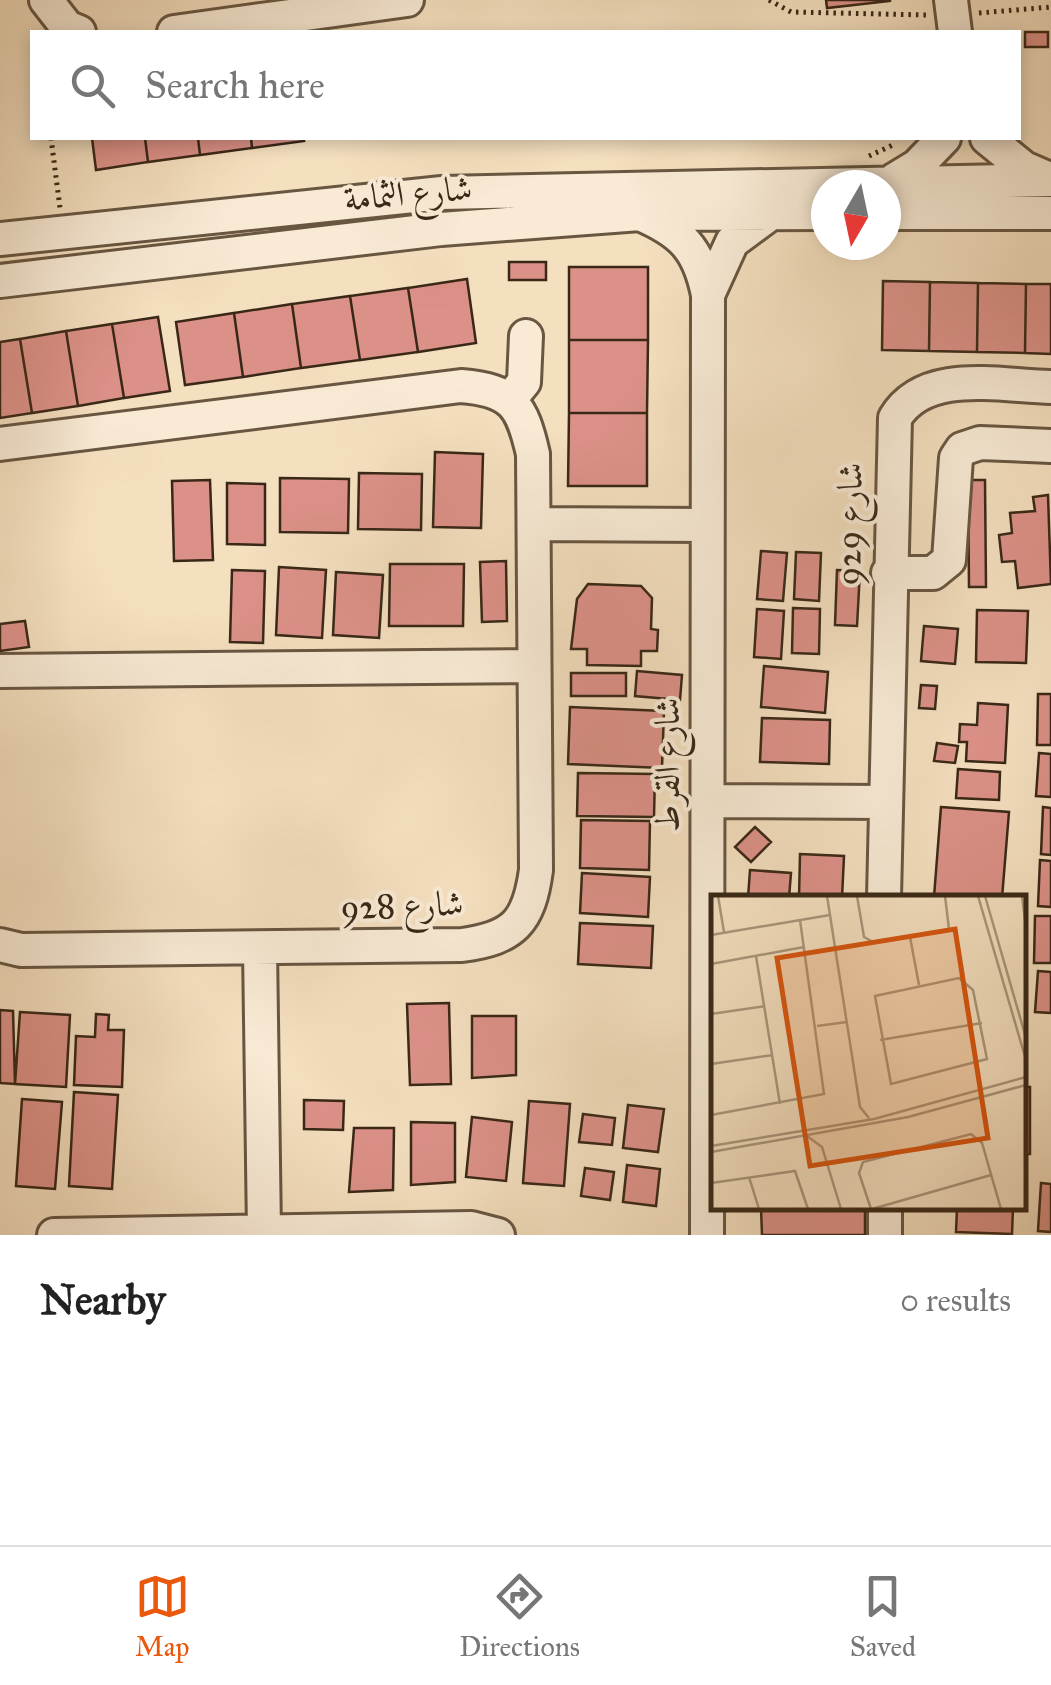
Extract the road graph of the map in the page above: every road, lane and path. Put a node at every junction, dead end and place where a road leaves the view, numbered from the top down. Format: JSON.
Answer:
{"nodes":[{"id":1,"x":46,"y":0,"type":"edge"},
{"id":2,"x":407,"y":0,"type":"edge"},
{"id":3,"x":769,"y":0,"type":"edge"},
{"id":4,"x":1051,"y":7,"type":"edge"},
{"id":5,"x":953,"y":16,"type":"edge"},
{"id":6,"x":74,"y":30,"type":"edge"},
{"id":7,"x":189,"y":30,"type":"edge"},
{"id":8,"x":52,"y":140,"type":"edge"},
{"id":9,"x":942,"y":140,"type":"edge"},
{"id":10,"x":990,"y":140,"type":"edge"},
{"id":11,"x":901,"y":176,"type":"edge"},
{"id":12,"x":901,"y":180,"type":"edge"},
{"id":13,"x":1051,"y":180,"type":"edge"},
{"id":14,"x":811,"y":182,"type":"edge"},
{"id":15,"x":901,"y":213,"type":"edge"},
{"id":16,"x":1051,"y":213,"type":"edge"},
{"id":17,"x":640,"y":214,"type":"junction"},
{"id":18,"x":770,"y":214,"type":"junction"},
{"id":19,"x":811,"y":214,"type":"edge"},
{"id":20,"x":74,"y":229,"type":"junction"},
{"id":21,"x":0,"y":239,"type":"edge"},
{"id":22,"x":0,"y":254,"type":"edge"},
{"id":23,"x":0,"y":281,"type":"edge"},
{"id":24,"x":708,"y":295,"type":"junction"},
{"id":25,"x":526,"y":336,"type":"dead end"},
{"id":26,"x":1051,"y":386,"type":"edge"},
{"id":27,"x":510,"y":399,"type":"junction"},
{"id":28,"x":0,"y":444,"type":"edge"},
{"id":29,"x":1051,"y":446,"type":"edge"},
{"id":30,"x":536,"y":524,"type":"junction"},
{"id":31,"x":706,"y":525,"type":"junction"},
{"id":32,"x":888,"y":573,"type":"junction"},
{"id":33,"x":534,"y":666,"type":"junction"},
{"id":34,"x":0,"y":671,"type":"edge"},
{"id":35,"x":707,"y":801,"type":"junction"},
{"id":36,"x":883,"y":802,"type":"junction"},
{"id":37,"x":884,"y":895,"type":"edge"},
{"id":38,"x":0,"y":945,"type":"edge"},
{"id":39,"x":260,"y":948,"type":"junction"},
{"id":40,"x":264,"y":1232,"type":"junction"},
{"id":41,"x":54,"y":1235,"type":"edge"},
{"id":42,"x":498,"y":1235,"type":"edge"},
{"id":43,"x":706,"y":1235,"type":"edge"}],
"edges":[{"from":1,"to":6,"type":"street"},
{"from":2,"to":7,"type":"street"},
{"from":3,"to":5,"type":"path"},
{"from":4,"to":5,"type":"path"},
{"from":8,"to":20,"type":"path"},
{"from":9,"to":11,"type":"street"},
{"from":10,"to":13,"type":"street"},
{"from":12,"to":13,"type":"street","name":"شارع الثمامة"},
{"from":14,"to":20,"type":"street","name":"شارع الثمامة"},
{"from":15,"to":16,"type":"street"},
{"from":17,"to":18,"type":"street","name":"شارع الثمامة"},
{"from":17,"to":23,"type":"street","name":"شارع الثمامة"},
{"from":17,"to":24,"type":"street","name":"شارع القرط"},
{"from":18,"to":19,"type":"street","name":"شارع الثمامة"},
{"from":18,"to":24,"type":"street","name":"شارع القرط"},
{"from":20,"to":21,"type":"street","name":"شارع الثمامة"},
{"from":20,"to":22,"type":"street"},
{"from":24,"to":31,"type":"street","name":"شارع القرط"},
{"from":25,"to":27,"type":"street"},
{"from":26,"to":32,"type":"street","name":"شارع 929"},
{"from":27,"to":28,"type":"street"},
{"from":27,"to":30,"type":"street","name":"شارع 928"},
{"from":29,"to":32,"type":"street"},
{"from":30,"to":31,"type":"street"},
{"from":30,"to":33,"type":"street","name":"شارع 928"},
{"from":31,"to":35,"type":"street","name":"شارع القرط"},
{"from":32,"to":36,"type":"street","name":"شارع 929"},
{"from":33,"to":34,"type":"street"},
{"from":33,"to":39,"type":"street","name":"شارع 928"},
{"from":35,"to":36,"type":"street"},
{"from":35,"to":43,"type":"street","name":"شارع القرط"},
{"from":36,"to":37,"type":"street","name":"شارع 929"},
{"from":38,"to":39,"type":"street","name":"شارع 928"},
{"from":39,"to":40,"type":"street"},
{"from":40,"to":41,"type":"street"},
{"from":40,"to":42,"type":"street"}]}
